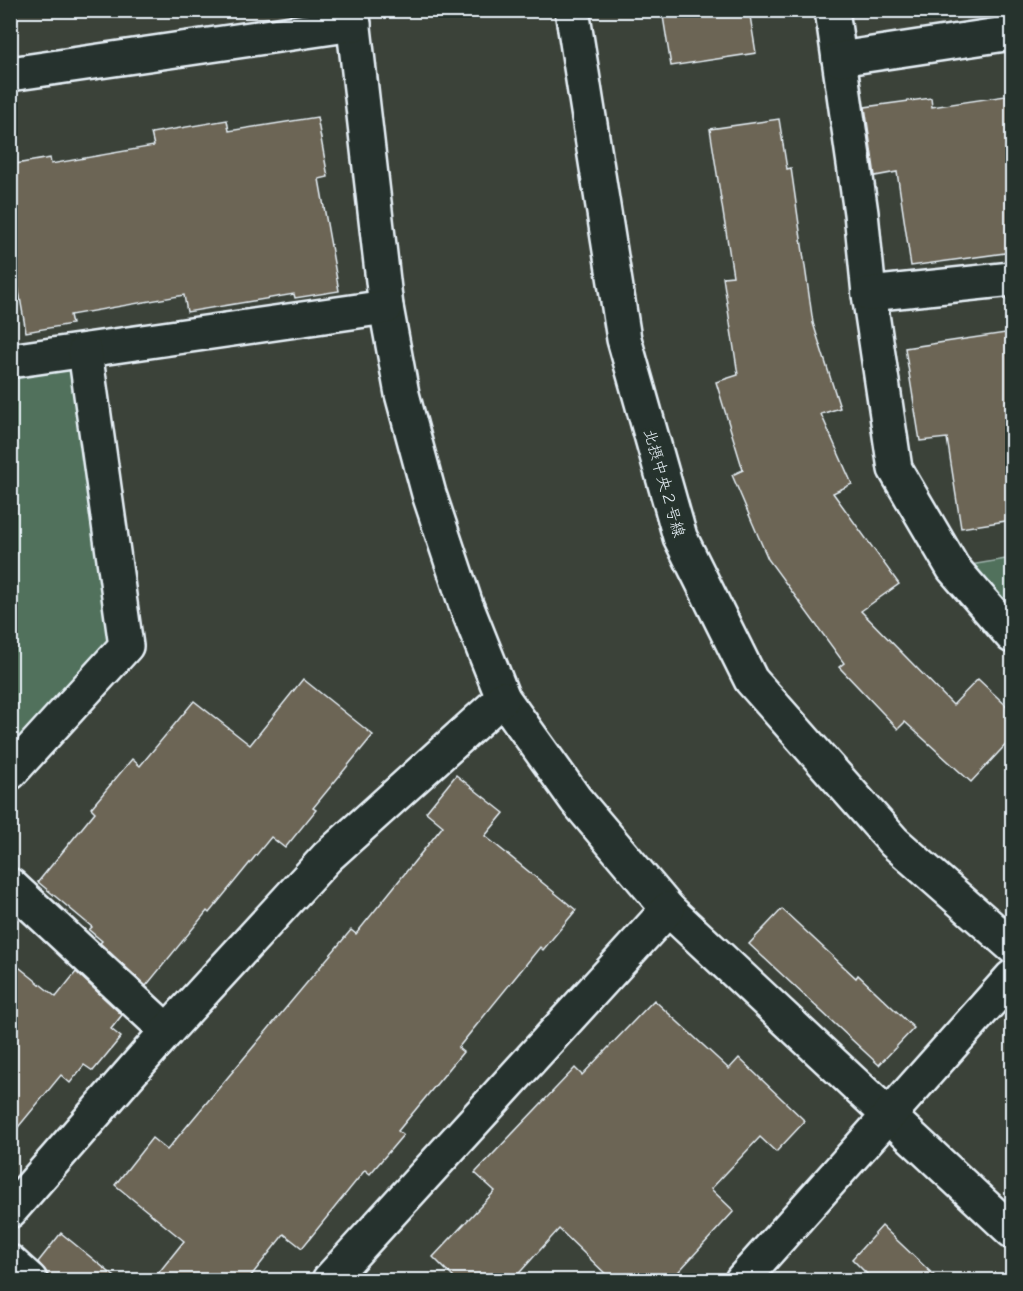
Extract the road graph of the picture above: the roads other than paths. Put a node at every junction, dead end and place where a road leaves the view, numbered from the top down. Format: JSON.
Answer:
{"nodes":[{"id":1,"x":572,"y":10,"type":"edge"},
{"id":2,"x":832,"y":10,"type":"edge"},
{"id":3,"x":353,"y":17,"type":"edge"},
{"id":4,"x":1012,"y":33,"type":"edge"},
{"id":5,"x":839,"y":58,"type":"junction"},
{"id":6,"x":10,"y":74,"type":"edge"},
{"id":7,"x":1012,"y":279,"type":"edge"},
{"id":8,"x":869,"y":294,"type":"junction"},
{"id":9,"x":386,"y":308,"type":"junction"},
{"id":10,"x":86,"y":351,"type":"junction"},
{"id":11,"x":10,"y":362,"type":"edge"},
{"id":12,"x":1012,"y":636,"type":"edge"},
{"id":13,"x":503,"y":698,"type":"junction"},
{"id":14,"x":10,"y":773,"type":"edge"},
{"id":15,"x":10,"y":885,"type":"edge"},
{"id":16,"x":668,"y":909,"type":"junction"},
{"id":17,"x":1012,"y":946,"type":"edge"},
{"id":18,"x":1012,"y":977,"type":"edge"},
{"id":19,"x":167,"y":1031,"type":"junction"},
{"id":20,"x":889,"y":1115,"type":"junction"},
{"id":21,"x":10,"y":1211,"type":"edge"},
{"id":22,"x":1012,"y":1231,"type":"edge"},
{"id":23,"x":10,"y":1262,"type":"edge"},
{"id":24,"x":30,"y":1281,"type":"edge"},
{"id":25,"x":329,"y":1281,"type":"edge"},
{"id":26,"x":742,"y":1281,"type":"edge"}],
"edges":[{"from":1,"to":17,"type":"street","name":"北摂中央２号線"},
{"from":2,"to":5,"type":"street"},
{"from":3,"to":6,"type":"street"},
{"from":3,"to":9,"type":"street"},
{"from":4,"to":5,"type":"street"},
{"from":5,"to":8,"type":"street"},
{"from":7,"to":8,"type":"street"},
{"from":8,"to":12,"type":"street"},
{"from":9,"to":10,"type":"street"},
{"from":9,"to":13,"type":"street"},
{"from":10,"to":11,"type":"street"},
{"from":10,"to":14,"type":"street"},
{"from":13,"to":16,"type":"street"},
{"from":13,"to":19,"type":"street"},
{"from":15,"to":19,"type":"street"},
{"from":16,"to":20,"type":"street"},
{"from":16,"to":25,"type":"street"},
{"from":18,"to":20,"type":"street"},
{"from":19,"to":21,"type":"street"},
{"from":20,"to":22,"type":"street"},
{"from":20,"to":26,"type":"street"},
{"from":23,"to":24,"type":"street"}]}
